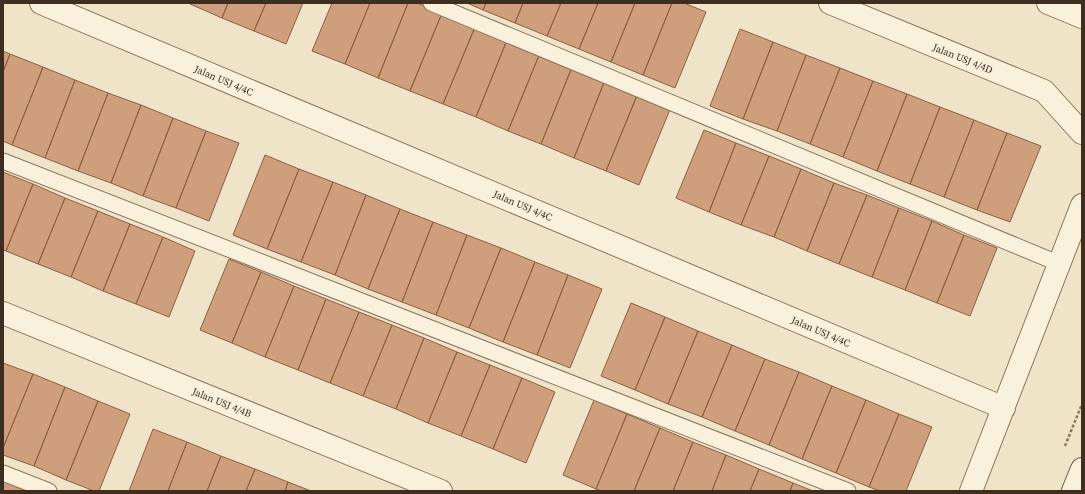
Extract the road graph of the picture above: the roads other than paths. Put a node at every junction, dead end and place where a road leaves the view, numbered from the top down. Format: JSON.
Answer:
{"nodes":[{"id":1,"x":41,"y":3,"type":"edge"},
{"id":2,"x":431,"y":3,"type":"edge"},
{"id":3,"x":830,"y":3,"type":"edge"},
{"id":4,"x":1048,"y":3,"type":"edge"},
{"id":5,"x":1082,"y":17,"type":"edge"},
{"id":6,"x":1082,"y":133,"type":"edge"},
{"id":7,"x":3,"y":161,"type":"edge"},
{"id":8,"x":1082,"y":205,"type":"edge"},
{"id":9,"x":1060,"y":264,"type":"junction"},
{"id":10,"x":3,"y":313,"type":"edge"},
{"id":11,"x":1004,"y":408,"type":"junction"},
{"id":12,"x":1082,"y":469,"type":"edge"},
{"id":13,"x":3,"y":473,"type":"edge"},
{"id":14,"x":49,"y":491,"type":"edge"},
{"id":15,"x":441,"y":491,"type":"edge"},
{"id":16,"x":848,"y":491,"type":"edge"},
{"id":17,"x":971,"y":491,"type":"edge"},
{"id":18,"x":1073,"y":491,"type":"edge"}],
"edges":[{"from":1,"to":11,"type":"street","name":"Jalan USJ 4/4C"},
{"from":2,"to":9,"type":"lane"},
{"from":3,"to":6,"type":"street","name":"Jalan USJ 4/4D"},
{"from":4,"to":5,"type":"street"},
{"from":7,"to":16,"type":"lane"},
{"from":8,"to":9,"type":"street"},
{"from":9,"to":11,"type":"street"},
{"from":10,"to":15,"type":"street","name":"Jalan USJ 4/4B"},
{"from":11,"to":17,"type":"street"},
{"from":12,"to":18,"type":"street"},
{"from":13,"to":14,"type":"lane"}]}
